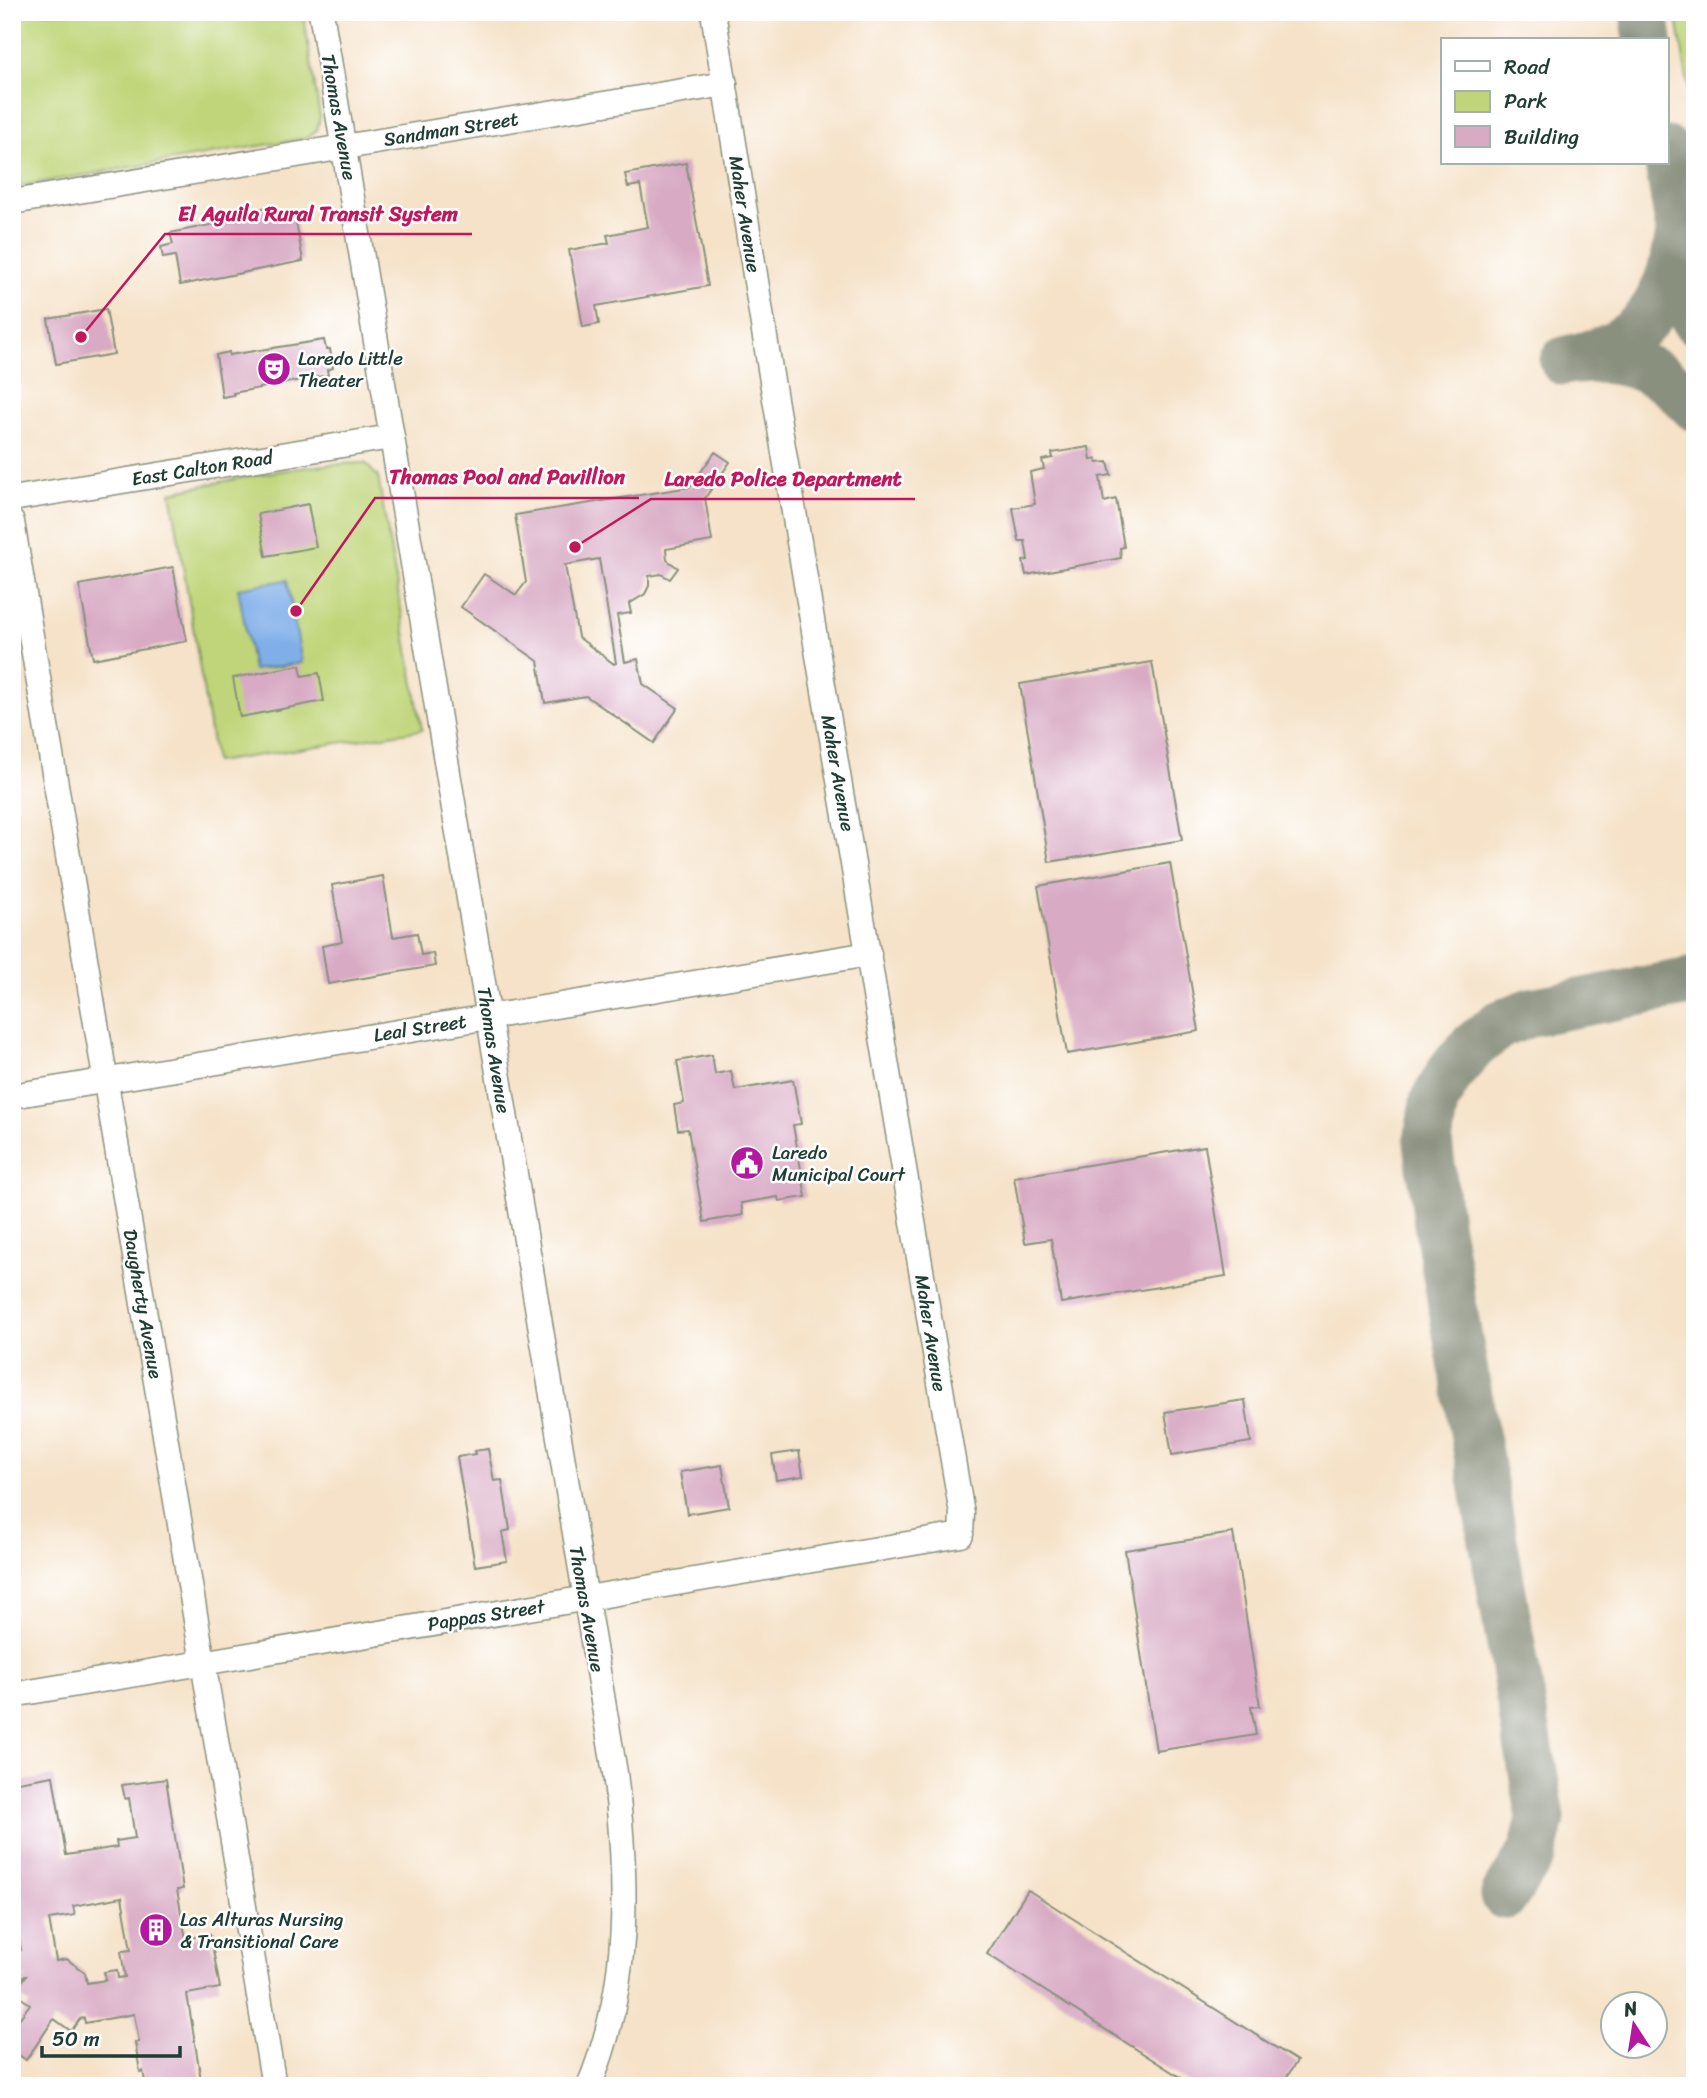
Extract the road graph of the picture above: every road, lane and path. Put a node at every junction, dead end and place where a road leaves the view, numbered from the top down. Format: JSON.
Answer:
{"nodes":[{"id":1,"x":321,"y":12,"type":"edge"},
{"id":2,"x":713,"y":12,"type":"edge"},
{"id":3,"x":725,"y":84,"type":"junction"},
{"id":4,"x":344,"y":146,"type":"junction"},
{"id":5,"x":12,"y":202,"type":"edge"},
{"id":6,"x":391,"y":438,"type":"junction"},
{"id":7,"x":12,"y":499,"type":"edge"},
{"id":8,"x":12,"y":522,"type":"edge"},
{"id":9,"x":869,"y":954,"type":"junction"},
{"id":10,"x":488,"y":1017,"type":"junction"},
{"id":11,"x":105,"y":1080,"type":"junction"},
{"id":12,"x":12,"y":1096,"type":"edge"},
{"id":13,"x":961,"y":1535,"type":"joint"},
{"id":14,"x":585,"y":1598,"type":"junction"},
{"id":15,"x":203,"y":1662,"type":"junction"},
{"id":16,"x":12,"y":1695,"type":"edge"},
{"id":17,"x":274,"y":2086,"type":"edge"},
{"id":18,"x":589,"y":2086,"type":"edge"}],
"edges":[{"from":1,"to":4,"type":"street","name":"Thomas Avenue"},
{"from":2,"to":3,"type":"street","name":"Maher Avenue"},
{"from":3,"to":4,"type":"street","name":"Sandman Street"},
{"from":3,"to":9,"type":"street","name":"Maher Avenue"},
{"from":4,"to":5,"type":"street","name":"Sandman Street"},
{"from":4,"to":6,"type":"street","name":"Thomas Avenue"},
{"from":6,"to":7,"type":"street","name":"East Calton Road"},
{"from":6,"to":10,"type":"street","name":"Thomas Avenue"},
{"from":8,"to":11,"type":"street","name":"Daugherty Avenue"},
{"from":9,"to":10,"type":"street","name":"Leal Street"},
{"from":9,"to":13,"type":"street","name":"Maher Avenue"},
{"from":10,"to":11,"type":"street","name":"Leal Street"},
{"from":10,"to":14,"type":"street","name":"Thomas Avenue"},
{"from":11,"to":12,"type":"street","name":"Leal Street"},
{"from":11,"to":15,"type":"street","name":"Daugherty Avenue"},
{"from":13,"to":14,"type":"street","name":"Pappas Street"},
{"from":14,"to":15,"type":"street","name":"Pappas Street"},
{"from":14,"to":18,"type":"street","name":"Thomas Avenue"},
{"from":15,"to":16,"type":"street","name":"Pappas Street"},
{"from":15,"to":17,"type":"street","name":"Daugherty Avenue"}]}
